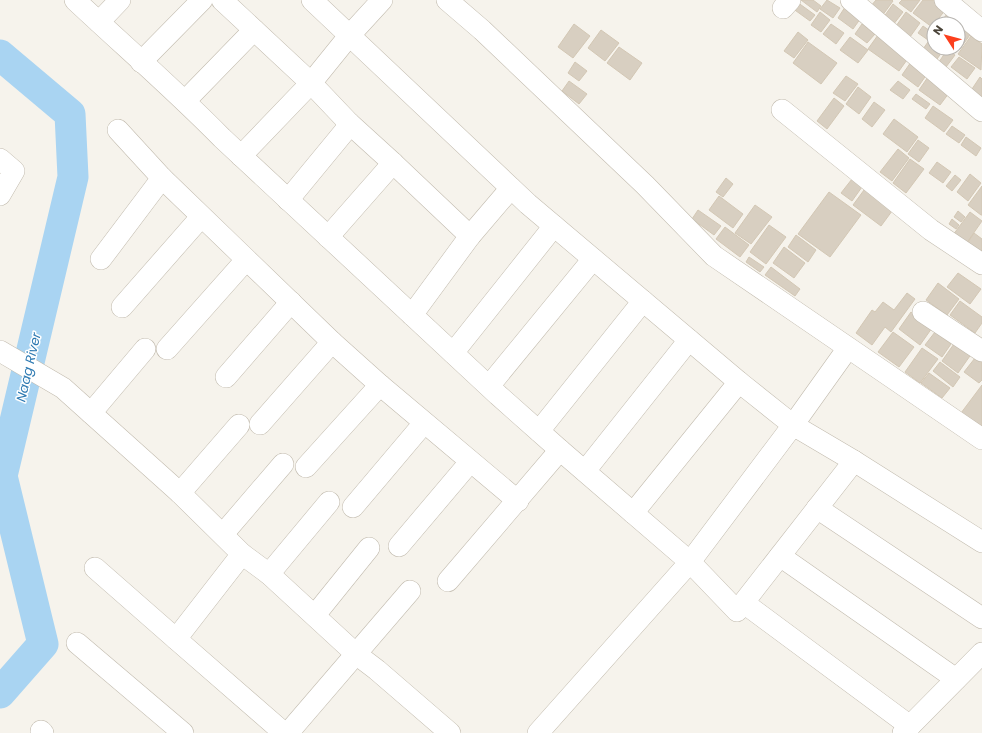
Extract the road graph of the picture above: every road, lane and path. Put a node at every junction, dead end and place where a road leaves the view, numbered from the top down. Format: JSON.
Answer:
{"nodes":[{"id":1,"x":75,"y":0,"type":"edge"},
{"id":2,"x":120,"y":0,"type":"edge"},
{"id":3,"x":202,"y":0,"type":"edge"},
{"id":4,"x":222,"y":0,"type":"edge"},
{"id":5,"x":312,"y":0,"type":"edge"},
{"id":6,"x":382,"y":0,"type":"edge"},
{"id":7,"x":447,"y":0,"type":"edge"},
{"id":8,"x":851,"y":0,"type":"edge"},
{"id":9,"x":945,"y":0,"type":"edge"},
{"id":10,"x":99,"y":22,"type":"junction"},
{"id":11,"x":254,"y":30,"type":"junction"},
{"id":12,"x":982,"y":31,"type":"edge"},
{"id":13,"x":349,"y":36,"type":"junction"},
{"id":14,"x":141,"y":62,"type":"junction"},
{"id":15,"x":311,"y":83,"type":"junction"},
{"id":16,"x":186,"y":101,"type":"junction"},
{"id":17,"x":782,"y":110,"type":"dead end"},
{"id":18,"x":982,"y":111,"type":"edge"},
{"id":19,"x":349,"y":123,"type":"junction"},
{"id":20,"x":118,"y":130,"type":"dead end"},
{"id":21,"x":241,"y":156,"type":"junction"},
{"id":22,"x":0,"y":158,"type":"edge"},
{"id":23,"x":393,"y":163,"type":"junction"},
{"id":24,"x":162,"y":178,"type":"junction"},
{"id":25,"x":511,"y":188,"type":"junction"},
{"id":26,"x":0,"y":195,"type":"edge"},
{"id":27,"x":288,"y":200,"type":"junction"},
{"id":28,"x":201,"y":217,"type":"junction"},
{"id":29,"x":554,"y":226,"type":"junction"},
{"id":30,"x":470,"y":236,"type":"junction"},
{"id":31,"x":328,"y":237,"type":"junction"},
{"id":32,"x":101,"y":259,"type":"dead end"},
{"id":33,"x":593,"y":259,"type":"junction"},
{"id":34,"x":246,"y":260,"type":"junction"},
{"id":35,"x":982,"y":264,"type":"edge"},
{"id":36,"x":643,"y":301,"type":"junction"},
{"id":37,"x":291,"y":302,"type":"junction"},
{"id":38,"x":122,"y":307,"type":"dead end"},
{"id":39,"x":923,"y":312,"type":"dead end"},
{"id":40,"x":412,"y":315,"type":"junction"},
{"id":41,"x":689,"y":340,"type":"junction"},
{"id":42,"x":332,"y":342,"type":"junction"},
{"id":43,"x":848,"y":348,"type":"junction"},
{"id":44,"x":145,"y":349,"type":"dead end"},
{"id":45,"x":167,"y":349,"type":"dead end"},
{"id":46,"x":982,"y":350,"type":"edge"},
{"id":47,"x":0,"y":351,"type":"edge"},
{"id":48,"x":453,"y":353,"type":"junction"},
{"id":49,"x":226,"y":377,"type":"dead end"},
{"id":50,"x":739,"y":382,"type":"junction"},
{"id":51,"x":380,"y":385,"type":"junction"},
{"id":52,"x":489,"y":386,"type":"junction"},
{"id":53,"x":91,"y":413,"type":"junction"},
{"id":54,"x":424,"y":423,"type":"junction"},
{"id":55,"x":260,"y":424,"type":"dead end"},
{"id":56,"x":239,"y":425,"type":"dead end"},
{"id":57,"x":793,"y":425,"type":"junction"},
{"id":58,"x":539,"y":431,"type":"junction"},
{"id":59,"x":982,"y":439,"type":"edge"},
{"id":60,"x":560,"y":450,"type":"junction"},
{"id":61,"x":854,"y":461,"type":"junction"},
{"id":62,"x":470,"y":462,"type":"junction"},
{"id":63,"x":283,"y":464,"type":"dead end"},
{"id":64,"x":306,"y":467,"type":"dead end"},
{"id":65,"x":585,"y":471,"type":"junction"},
{"id":66,"x":180,"y":493,"type":"junction"},
{"id":67,"x":518,"y":501,"type":"junction"},
{"id":68,"x":329,"y":502,"type":"dead end"},
{"id":69,"x":352,"y":507,"type":"dead end"},
{"id":70,"x":817,"y":508,"type":"junction"},
{"id":71,"x":633,"y":513,"type":"junction"},
{"id":72,"x":223,"y":534,"type":"junction"},
{"id":73,"x":982,"y":542,"type":"edge"},
{"id":74,"x":399,"y":546,"type":"dead end"},
{"id":75,"x":368,"y":548,"type":"dead end"},
{"id":76,"x":242,"y":554,"type":"junction"},
{"id":77,"x":780,"y":556,"type":"junction"},
{"id":78,"x":690,"y":562,"type":"junction"},
{"id":79,"x":94,"y":568,"type":"dead end"},
{"id":80,"x":269,"y":574,"type":"junction"},
{"id":81,"x":448,"y":582,"type":"dead end"},
{"id":82,"x":410,"y":591,"type":"dead end"},
{"id":83,"x":744,"y":603,"type":"junction"},
{"id":84,"x":315,"y":615,"type":"junction"},
{"id":85,"x":982,"y":618,"type":"edge"},
{"id":86,"x":176,"y":639,"type":"junction"},
{"id":87,"x":77,"y":643,"type":"dead end"},
{"id":88,"x":982,"y":653,"type":"edge"},
{"id":89,"x":356,"y":654,"type":"junction"},
{"id":90,"x":956,"y":680,"type":"junction"},
{"id":91,"x":906,"y":730,"type":"edge"},
{"id":92,"x":183,"y":733,"type":"edge"},
{"id":93,"x":284,"y":733,"type":"edge"},
{"id":94,"x":288,"y":733,"type":"edge"},
{"id":95,"x":450,"y":733,"type":"edge"},
{"id":96,"x":538,"y":733,"type":"edge"}],
"edges":[{"from":1,"to":10,"type":"street"},
{"from":2,"to":10,"type":"street"},
{"from":3,"to":14,"type":"street"},
{"from":4,"to":11,"type":"street"},
{"from":5,"to":13,"type":"street"},
{"from":6,"to":13,"type":"street"},
{"from":7,"to":43,"type":"street"},
{"from":8,"to":18,"type":"street"},
{"from":9,"to":12,"type":"street"},
{"from":10,"to":14,"type":"street"},
{"from":11,"to":15,"type":"street"},
{"from":11,"to":16,"type":"street"},
{"from":13,"to":15,"type":"street"},
{"from":13,"to":25,"type":"street"},
{"from":14,"to":16,"type":"street"},
{"from":15,"to":19,"type":"street"},
{"from":15,"to":21,"type":"street"},
{"from":16,"to":21,"type":"street"},
{"from":17,"to":35,"type":"street"},
{"from":19,"to":23,"type":"street"},
{"from":19,"to":27,"type":"street"},
{"from":20,"to":24,"type":"street"},
{"from":21,"to":27,"type":"street"},
{"from":22,"to":26,"type":"street"},
{"from":23,"to":30,"type":"street"},
{"from":23,"to":31,"type":"street"},
{"from":24,"to":28,"type":"street"},
{"from":24,"to":32,"type":"street"},
{"from":25,"to":29,"type":"street"},
{"from":25,"to":30,"type":"street"},
{"from":27,"to":31,"type":"street"},
{"from":28,"to":34,"type":"street"},
{"from":28,"to":38,"type":"street"},
{"from":29,"to":33,"type":"street"},
{"from":29,"to":48,"type":"street"},
{"from":30,"to":40,"type":"street"},
{"from":31,"to":40,"type":"street"},
{"from":33,"to":36,"type":"street"},
{"from":33,"to":52,"type":"street"},
{"from":34,"to":37,"type":"street"},
{"from":34,"to":45,"type":"street"},
{"from":36,"to":41,"type":"street"},
{"from":36,"to":58,"type":"street"},
{"from":37,"to":42,"type":"street"},
{"from":37,"to":49,"type":"street"},
{"from":39,"to":46,"type":"street"},
{"from":40,"to":48,"type":"street"},
{"from":41,"to":50,"type":"street"},
{"from":41,"to":65,"type":"street"},
{"from":42,"to":51,"type":"street"},
{"from":42,"to":55,"type":"street"},
{"from":43,"to":57,"type":"street"},
{"from":43,"to":59,"type":"street"},
{"from":44,"to":53,"type":"street"},
{"from":47,"to":53,"type":"street"},
{"from":48,"to":52,"type":"street"},
{"from":50,"to":57,"type":"street"},
{"from":50,"to":71,"type":"street"},
{"from":51,"to":54,"type":"street"},
{"from":51,"to":64,"type":"street"},
{"from":52,"to":58,"type":"street"},
{"from":53,"to":66,"type":"street"},
{"from":54,"to":62,"type":"street"},
{"from":54,"to":69,"type":"street"},
{"from":56,"to":66,"type":"street"},
{"from":57,"to":61,"type":"street"},
{"from":57,"to":78,"type":"street"},
{"from":58,"to":60,"type":"street"},
{"from":60,"to":65,"type":"street"},
{"from":60,"to":67,"type":"street"},
{"from":61,"to":70,"type":"street"},
{"from":61,"to":73,"type":"street"},
{"from":62,"to":67,"type":"street"},
{"from":62,"to":74,"type":"street"},
{"from":63,"to":72,"type":"street"},
{"from":65,"to":71,"type":"street"},
{"from":66,"to":72,"type":"street"},
{"from":67,"to":81,"type":"street"},
{"from":68,"to":80,"type":"street"},
{"from":70,"to":77,"type":"street"},
{"from":70,"to":85,"type":"street"},
{"from":71,"to":78,"type":"street"},
{"from":72,"to":76,"type":"street"},
{"from":75,"to":84,"type":"street"},
{"from":76,"to":80,"type":"street"},
{"from":76,"to":86,"type":"street"},
{"from":77,"to":83,"type":"street"},
{"from":77,"to":90,"type":"street"},
{"from":78,"to":83,"type":"street"},
{"from":78,"to":96,"type":"street"},
{"from":79,"to":86,"type":"street"},
{"from":80,"to":84,"type":"street"},
{"from":82,"to":89,"type":"street"},
{"from":83,"to":91,"type":"street"},
{"from":84,"to":89,"type":"street"},
{"from":86,"to":93,"type":"street"},
{"from":87,"to":92,"type":"street"},
{"from":88,"to":90,"type":"street"},
{"from":89,"to":94,"type":"street"},
{"from":89,"to":95,"type":"street"},
{"from":90,"to":91,"type":"street"}]}
